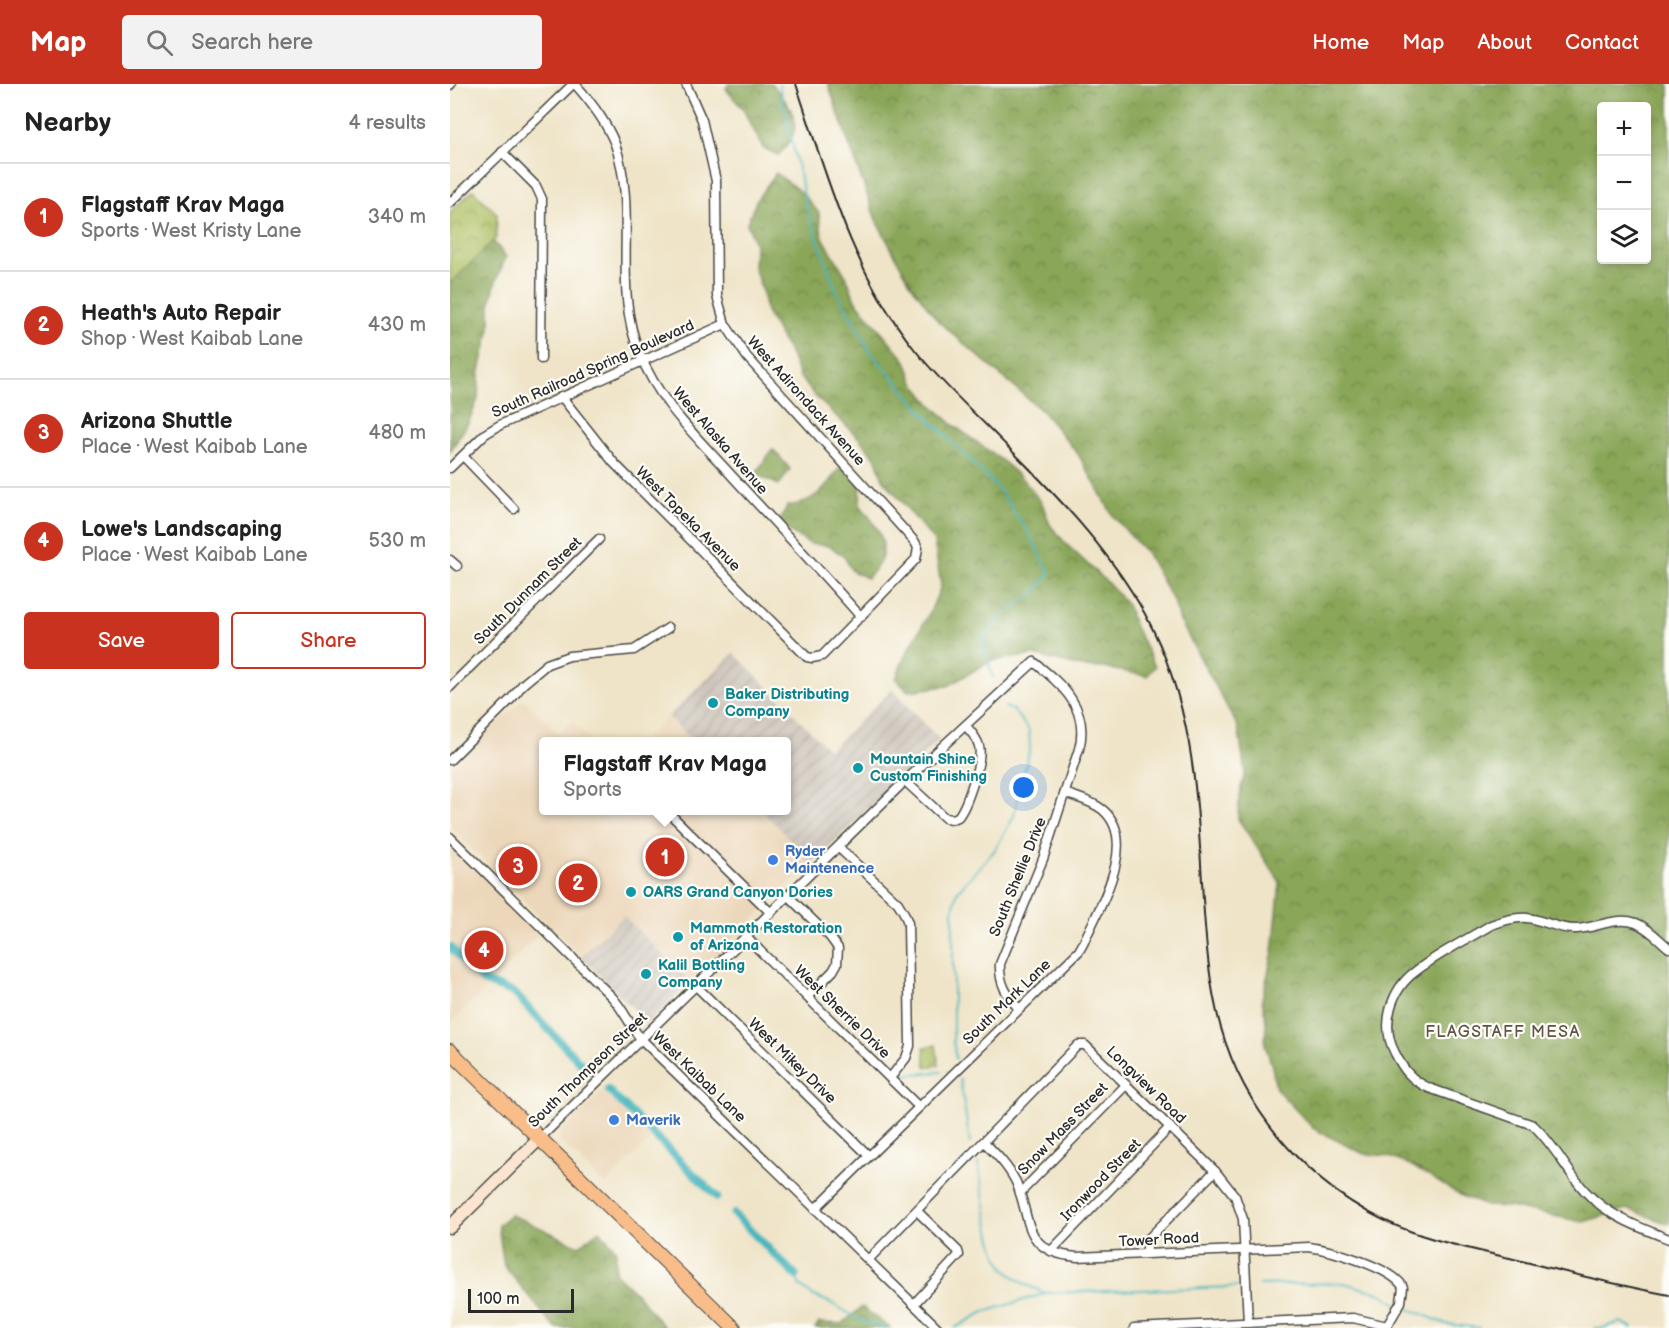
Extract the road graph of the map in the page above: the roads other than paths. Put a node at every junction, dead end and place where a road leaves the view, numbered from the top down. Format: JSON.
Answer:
{"nodes":[{"id":1,"x":574,"y":84,"type":"edge"},
{"id":2,"x":686,"y":84,"type":"edge"},
{"id":3,"x":502,"y":152,"type":"junction"},
{"id":4,"x":450,"y":203,"type":"edge"},
{"id":5,"x":725,"y":324,"type":"junction"},
{"id":6,"x":541,"y":359,"type":"dead end"},
{"id":7,"x":642,"y":361,"type":"junction"},
{"id":8,"x":561,"y":396,"type":"junction"},
{"id":9,"x":462,"y":456,"type":"junction"},
{"id":10,"x":450,"y":468,"type":"edge"},
{"id":11,"x":514,"y":509,"type":"dead end"},
{"id":12,"x":599,"y":539,"type":"dead end"},
{"id":13,"x":861,"y":617,"type":"junction"},
{"id":14,"x":668,"y":628,"type":"dead end"},
{"id":15,"x":1034,"y":662,"type":"joint"},
{"id":16,"x":450,"y":687,"type":"edge"},
{"id":17,"x":966,"y":726,"type":"junction"},
{"id":18,"x":450,"y":760,"type":"edge"},
{"id":19,"x":905,"y":781,"type":"junction"},
{"id":20,"x":1065,"y":793,"type":"junction"},
{"id":21,"x":671,"y":815,"type":"edge"},
{"id":22,"x":450,"y":837,"type":"edge"},
{"id":23,"x":838,"y":847,"type":"junction"},
{"id":24,"x":788,"y":896,"type":"junction"},
{"id":25,"x":771,"y":913,"type":"junction"},
{"id":26,"x":746,"y":937,"type":"junction"},
{"id":27,"x":1669,"y":948,"type":"edge"},
{"id":28,"x":696,"y":986,"type":"junction"},
{"id":29,"x":807,"y":997,"type":"junction"},
{"id":30,"x":1019,"y":1009,"type":"junction"},
{"id":31,"x":642,"y":1039,"type":"junction"},
{"id":32,"x":450,"y":1051,"type":"edge"},
{"id":33,"x":890,"y":1078,"type":"junction"},
{"id":34,"x":1126,"y":1085,"type":"junction"},
{"id":35,"x":919,"y":1107,"type":"junction"},
{"id":36,"x":1170,"y":1127,"type":"junction"},
{"id":37,"x":540,"y":1138,"type":"junction"},
{"id":38,"x":984,"y":1142,"type":"junction"},
{"id":39,"x":869,"y":1156,"type":"junction"},
{"id":40,"x":1215,"y":1171,"type":"junction"},
{"id":41,"x":1020,"y":1193,"type":"junction"},
{"id":42,"x":815,"y":1209,"type":"junction"},
{"id":43,"x":917,"y":1210,"type":"junction"},
{"id":44,"x":450,"y":1227,"type":"edge"},
{"id":45,"x":1669,"y":1239,"type":"edge"},
{"id":46,"x":1246,"y":1248,"type":"junction"},
{"id":47,"x":1051,"y":1251,"type":"junction"},
{"id":48,"x":1146,"y":1253,"type":"junction"},
{"id":49,"x":870,"y":1259,"type":"junction"},
{"id":50,"x":914,"y":1304,"type":"junction"},
{"id":51,"x":1248,"y":1323,"type":"junction"},
{"id":52,"x":734,"y":1328,"type":"edge"},
{"id":53,"x":938,"y":1328,"type":"edge"},
{"id":54,"x":1134,"y":1328,"type":"edge"}],
"edges":[{"from":1,"to":3,"type":"street"},
{"from":1,"to":7,"type":"street","name":"West Alaska Avenue"},
{"from":2,"to":5,"type":"street","name":"West Adirondack Avenue"},
{"from":3,"to":4,"type":"street"},
{"from":3,"to":6,"type":"street"},
{"from":5,"to":7,"type":"street","name":"South Railroad Spring Boulevard"},
{"from":5,"to":13,"type":"street","name":"West Adirondack Avenue"},
{"from":7,"to":8,"type":"street","name":"South Railroad Spring Boulevard"},
{"from":7,"to":13,"type":"street","name":"West Alaska Avenue"},
{"from":8,"to":9,"type":"street","name":"South Railroad Spring Boulevard"},
{"from":8,"to":13,"type":"street","name":"West Topeka Avenue"},
{"from":9,"to":10,"type":"street","name":"South Railroad Spring Boulevard"},
{"from":9,"to":11,"type":"street"},
{"from":12,"to":16,"type":"street","name":"South Dunnam Street"},
{"from":14,"to":18,"type":"street"},
{"from":15,"to":17,"type":"street","name":"South Thompson Street"},
{"from":15,"to":20,"type":"street","name":"South Shellie Drive"},
{"from":17,"to":19,"type":"street","name":"South Thompson Street"},
{"from":17,"to":19,"type":"street"},
{"from":19,"to":23,"type":"street","name":"South Thompson Street"},
{"from":20,"to":30,"type":"street","name":"South Shellie Drive"},
{"from":20,"to":30,"type":"street","name":"South Mark Lane"},
{"from":21,"to":25,"type":"street"},
{"from":22,"to":31,"type":"street","name":"West Kaibab Lane"},
{"from":23,"to":24,"type":"street","name":"South Thompson Street"},
{"from":23,"to":33,"type":"street"},
{"from":24,"to":25,"type":"street","name":"South Thompson Street"},
{"from":24,"to":29,"type":"street"},
{"from":25,"to":26,"type":"street","name":"South Thompson Street"},
{"from":26,"to":28,"type":"street","name":"South Thompson Street"},
{"from":26,"to":29,"type":"street","name":"West Sherrie Drive"},
{"from":27,"to":45,"type":"street"},
{"from":28,"to":31,"type":"street","name":"South Thompson Street"},
{"from":28,"to":39,"type":"street","name":"West Mikey Drive"},
{"from":29,"to":33,"type":"street","name":"West Sherrie Drive"},
{"from":30,"to":35,"type":"street","name":"South Mark Lane"},
{"from":31,"to":37,"type":"street","name":"South Thompson Street"},
{"from":31,"to":42,"type":"street","name":"West Kaibab Lane"},
{"from":32,"to":37,"type":"main road"},
{"from":33,"to":35,"type":"street","name":"West Sherrie Drive"},
{"from":34,"to":36,"type":"street","name":"Longview Road"},
{"from":34,"to":38,"type":"street","name":"Longview Road"},
{"from":34,"to":41,"type":"street","name":"Snow Mass Street"},
{"from":35,"to":39,"type":"street","name":"South Mark Lane"},
{"from":36,"to":40,"type":"street","name":"Longview Road"},
{"from":36,"to":47,"type":"street","name":"Ironwood Street"},
{"from":37,"to":44,"type":"street","name":"South Thompson Street"},
{"from":37,"to":52,"type":"main road"},
{"from":38,"to":41,"type":"street"},
{"from":38,"to":43,"type":"street","name":"Longview Road"},
{"from":39,"to":42,"type":"street","name":"South Mark Lane"},
{"from":40,"to":46,"type":"street","name":"Longview Road"},
{"from":40,"to":48,"type":"street"},
{"from":41,"to":47,"type":"street"},
{"from":42,"to":49,"type":"street","name":"West Kaibab Lane"},
{"from":43,"to":49,"type":"street","name":"Longview Road"},
{"from":43,"to":50,"type":"street"},
{"from":46,"to":48,"type":"street","name":"Tower Road"},
{"from":46,"to":51,"type":"street","name":"Longview Road"},
{"from":46,"to":51,"type":"street","name":"Tower Road"},
{"from":47,"to":48,"type":"street","name":"Tower Road"},
{"from":49,"to":50,"type":"street","name":"West Kaibab Lane"},
{"from":50,"to":53,"type":"street","name":"West Kaibab Lane"},
{"from":51,"to":54,"type":"street"}]}
